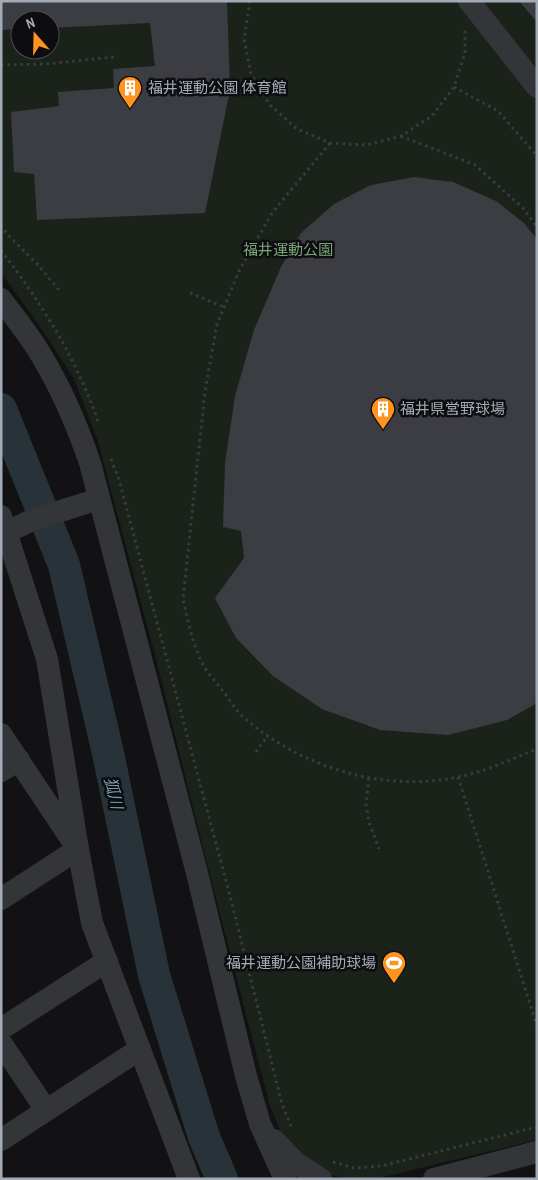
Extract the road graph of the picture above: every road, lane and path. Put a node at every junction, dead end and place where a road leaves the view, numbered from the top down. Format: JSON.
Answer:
{"nodes":[{"id":1,"x":250,"y":1,"type":"edge"},
{"id":2,"x":469,"y":1,"type":"edge"},
{"id":3,"x":465,"y":25,"type":"dead end"},
{"id":4,"x":114,"y":57,"type":"dead end"},
{"id":5,"x":1,"y":65,"type":"edge"},
{"id":6,"x":454,"y":87,"type":"junction"},
{"id":7,"x":537,"y":87,"type":"edge"},
{"id":8,"x":402,"y":136,"type":"junction"},
{"id":9,"x":330,"y":143,"type":"junction"},
{"id":10,"x":537,"y":156,"type":"edge"},
{"id":11,"x":1,"y":225,"type":"edge"},
{"id":12,"x":537,"y":227,"type":"edge"},
{"id":13,"x":1,"y":250,"type":"edge"},
{"id":14,"x":59,"y":290,"type":"dead end"},
{"id":15,"x":190,"y":293,"type":"dead end"},
{"id":16,"x":1,"y":299,"type":"edge"},
{"id":17,"x":224,"y":306,"type":"junction"},
{"id":18,"x":100,"y":428,"type":"dead end"},
{"id":19,"x":109,"y":454,"type":"dead end"},
{"id":20,"x":92,"y":501,"type":"junction"},
{"id":21,"x":3,"y":527,"type":"edge"},
{"id":22,"x":1,"y":734,"type":"edge"},
{"id":23,"x":268,"y":735,"type":"junction"},
{"id":24,"x":537,"y":749,"type":"edge"},
{"id":25,"x":256,"y":752,"type":"dead end"},
{"id":26,"x":10,"y":766,"type":"edge"},
{"id":27,"x":458,"y":777,"type":"junction"},
{"id":28,"x":369,"y":778,"type":"junction"},
{"id":29,"x":78,"y":849,"type":"junction"},
{"id":30,"x":379,"y":849,"type":"dead end"},
{"id":31,"x":1,"y":899,"type":"edge"},
{"id":32,"x":107,"y":961,"type":"junction"},
{"id":33,"x":537,"y":1026,"type":"edge"},
{"id":34,"x":1,"y":1029,"type":"edge"},
{"id":35,"x":1,"y":1043,"type":"edge"},
{"id":36,"x":140,"y":1049,"type":"junction"},
{"id":37,"x":46,"y":1110,"type":"junction"},
{"id":38,"x":260,"y":1124,"type":"junction"},
{"id":39,"x":537,"y":1127,"type":"edge"},
{"id":40,"x":292,"y":1130,"type":"dead end"},
{"id":41,"x":1,"y":1140,"type":"edge"},
{"id":42,"x":537,"y":1152,"type":"edge"},
{"id":43,"x":324,"y":1169,"type":"edge"},
{"id":44,"x":190,"y":1179,"type":"edge"},
{"id":45,"x":285,"y":1179,"type":"edge"},
{"id":46,"x":434,"y":1179,"type":"edge"}],
"edges":[{"from":1,"to":9,"type":"path"},
{"from":2,"to":7,"type":"street"},
{"from":3,"to":6,"type":"path"},
{"from":4,"to":5,"type":"path"},
{"from":6,"to":8,"type":"path"},
{"from":6,"to":10,"type":"path"},
{"from":8,"to":9,"type":"path"},
{"from":8,"to":12,"type":"path"},
{"from":9,"to":17,"type":"path"},
{"from":11,"to":14,"type":"path"},
{"from":13,"to":18,"type":"path"},
{"from":15,"to":17,"type":"path"},
{"from":16,"to":20,"type":"street"},
{"from":17,"to":23,"type":"path"},
{"from":19,"to":40,"type":"path"},
{"from":20,"to":21,"type":"street"},
{"from":20,"to":38,"type":"street"},
{"from":21,"to":29,"type":"street"},
{"from":22,"to":26,"type":"street"},
{"from":23,"to":25,"type":"path"},
{"from":23,"to":28,"type":"path"},
{"from":24,"to":27,"type":"path"},
{"from":26,"to":29,"type":"street"},
{"from":27,"to":28,"type":"path"},
{"from":27,"to":33,"type":"path"},
{"from":28,"to":30,"type":"path"},
{"from":29,"to":31,"type":"street"},
{"from":29,"to":32,"type":"street"},
{"from":32,"to":34,"type":"street"},
{"from":32,"to":36,"type":"street"},
{"from":35,"to":37,"type":"street"},
{"from":36,"to":37,"type":"street"},
{"from":36,"to":44,"type":"street"},
{"from":37,"to":41,"type":"street"},
{"from":38,"to":43,"type":"street"},
{"from":38,"to":45,"type":"street"},
{"from":39,"to":43,"type":"path"},
{"from":42,"to":46,"type":"street"}]}
